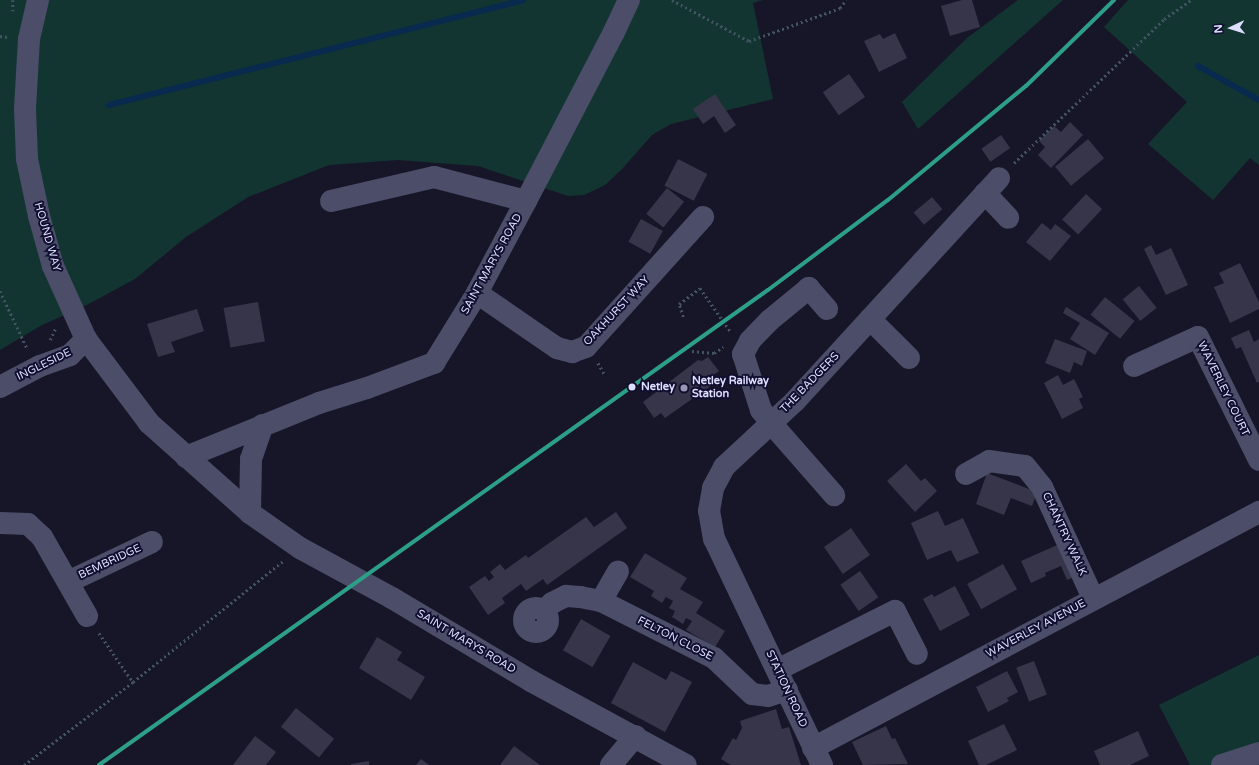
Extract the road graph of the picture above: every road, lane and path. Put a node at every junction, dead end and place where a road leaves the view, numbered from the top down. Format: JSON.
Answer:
{"nodes":[{"id":1,"x":13,"y":0,"type":"edge"},
{"id":2,"x":38,"y":0,"type":"edge"},
{"id":3,"x":629,"y":0,"type":"edge"},
{"id":4,"x":672,"y":0,"type":"edge"},
{"id":5,"x":846,"y":0,"type":"edge"},
{"id":6,"x":1191,"y":0,"type":"edge"},
{"id":7,"x":12,"y":7,"type":"dead end"},
{"id":8,"x":1000,"y":178,"type":"joint"},
{"id":9,"x":985,"y":193,"type":"junction"},
{"id":10,"x":331,"y":201,"type":"dead end"},
{"id":11,"x":526,"y":202,"type":"junction"},
{"id":12,"x":703,"y":217,"type":"dead end"},
{"id":13,"x":1008,"y":218,"type":"dead end"},
{"id":14,"x":0,"y":291,"type":"edge"},
{"id":15,"x":477,"y":293,"type":"junction"},
{"id":16,"x":827,"y":309,"type":"dead end"},
{"id":17,"x":683,"y":316,"type":"dead end"},
{"id":18,"x":870,"y":319,"type":"junction"},
{"id":19,"x":86,"y":339,"type":"junction"},
{"id":20,"x":736,"y":339,"type":"dead end"},
{"id":21,"x":692,"y":351,"type":"dead end"},
{"id":22,"x":714,"y":353,"type":"dead end"},
{"id":23,"x":30,"y":355,"type":"dead end"},
{"id":24,"x":909,"y":358,"type":"dead end"},
{"id":25,"x":1134,"y":366,"type":"dead end"},
{"id":26,"x":0,"y":387,"type":"edge"},
{"id":27,"x":771,"y":423,"type":"junction"},
{"id":28,"x":263,"y":425,"type":"junction"},
{"id":29,"x":186,"y":458,"type":"junction"},
{"id":30,"x":1259,"y":460,"type":"edge"},
{"id":31,"x":966,"y":474,"type":"dead end"},
{"id":32,"x":834,"y":495,"type":"dead end"},
{"id":33,"x":1259,"y":512,"type":"edge"},
{"id":34,"x":250,"y":513,"type":"junction"},
{"id":35,"x":0,"y":523,"type":"edge"},
{"id":36,"x":152,"y":542,"type":"dead end"},
{"id":37,"x":294,"y":553,"type":"junction"},
{"id":38,"x":618,"y":571,"type":"dead end"},
{"id":39,"x":68,"y":582,"type":"junction"},
{"id":40,"x":1093,"y":598,"type":"junction"},
{"id":41,"x":601,"y":601,"type":"junction"},
{"id":42,"x":544,"y":610,"type":"dead end"},
{"id":43,"x":750,"y":614,"type":"joint"},
{"id":44,"x":86,"y":616,"type":"joint"},
{"id":45,"x":917,"y":654,"type":"dead end"},
{"id":46,"x":777,"y":670,"type":"junction"},
{"id":47,"x":132,"y":682,"type":"junction"},
{"id":48,"x":787,"y":690,"type":"junction"},
{"id":49,"x":635,"y":736,"type":"junction"},
{"id":50,"x":1259,"y":753,"type":"edge"},
{"id":51,"x":818,"y":756,"type":"edge"},
{"id":52,"x":24,"y":765,"type":"edge"},
{"id":53,"x":611,"y":765,"type":"edge"},
{"id":54,"x":686,"y":765,"type":"edge"},
{"id":55,"x":1222,"y":765,"type":"edge"}],
"edges":[{"from":1,"to":7,"type":"path"},
{"from":2,"to":19,"type":"street","name":"HOUND WAY"},
{"from":3,"to":11,"type":"street","name":"SAINT MARYS ROAD"},
{"from":4,"to":5,"type":"path"},
{"from":6,"to":8,"type":"path"},
{"from":8,"to":9,"type":"street","name":"THE BADGERS"},
{"from":9,"to":13,"type":"street"},
{"from":9,"to":18,"type":"street","name":"THE BADGERS"},
{"from":10,"to":11,"type":"street"},
{"from":11,"to":15,"type":"street","name":"SAINT MARYS ROAD"},
{"from":12,"to":15,"type":"street","name":"OAKHURST WAY"},
{"from":14,"to":23,"type":"path"},
{"from":15,"to":28,"type":"street","name":"SAINT MARYS ROAD"},
{"from":16,"to":27,"type":"street"},
{"from":17,"to":20,"type":"path"},
{"from":18,"to":24,"type":"street"},
{"from":18,"to":27,"type":"street","name":"THE BADGERS"},
{"from":19,"to":26,"type":"street","name":"INGLESIDE"},
{"from":19,"to":29,"type":"street","name":"HOUND WAY"},
{"from":21,"to":22,"type":"path"},
{"from":25,"to":30,"type":"street","name":"WAVERLEY COURT"},
{"from":27,"to":32,"type":"street"},
{"from":27,"to":43,"type":"street","name":"THE BADGERS"},
{"from":28,"to":29,"type":"street","name":"SAINT MARYS ROAD"},
{"from":28,"to":34,"type":"street"},
{"from":29,"to":34,"type":"street","name":"SAINT MARYS ROAD"},
{"from":31,"to":40,"type":"street","name":"CHANTRY WALK"},
{"from":33,"to":40,"type":"street","name":"WAVERLEY AVENUE"},
{"from":34,"to":37,"type":"street","name":"SAINT MARYS ROAD"},
{"from":35,"to":39,"type":"street","name":"BEMBRIDGE"},
{"from":36,"to":39,"type":"street","name":"BEMBRIDGE"},
{"from":37,"to":47,"type":"path"},
{"from":37,"to":49,"type":"street","name":"SAINT MARYS ROAD"},
{"from":38,"to":41,"type":"street"},
{"from":39,"to":44,"type":"street","name":"BEMBRIDGE"},
{"from":40,"to":51,"type":"street","name":"WAVERLEY AVENUE"},
{"from":41,"to":42,"type":"street","name":"FELTON CLOSE"},
{"from":41,"to":48,"type":"street","name":"FELTON CLOSE"},
{"from":43,"to":46,"type":"street","name":"STATION ROAD"},
{"from":44,"to":47,"type":"path"},
{"from":45,"to":46,"type":"street"},
{"from":46,"to":48,"type":"street","name":"STATION ROAD"},
{"from":47,"to":52,"type":"path"},
{"from":48,"to":51,"type":"street","name":"STATION ROAD"},
{"from":49,"to":53,"type":"street"},
{"from":49,"to":54,"type":"street","name":"SAINT MARYS ROAD"},
{"from":50,"to":55,"type":"street"}]}
